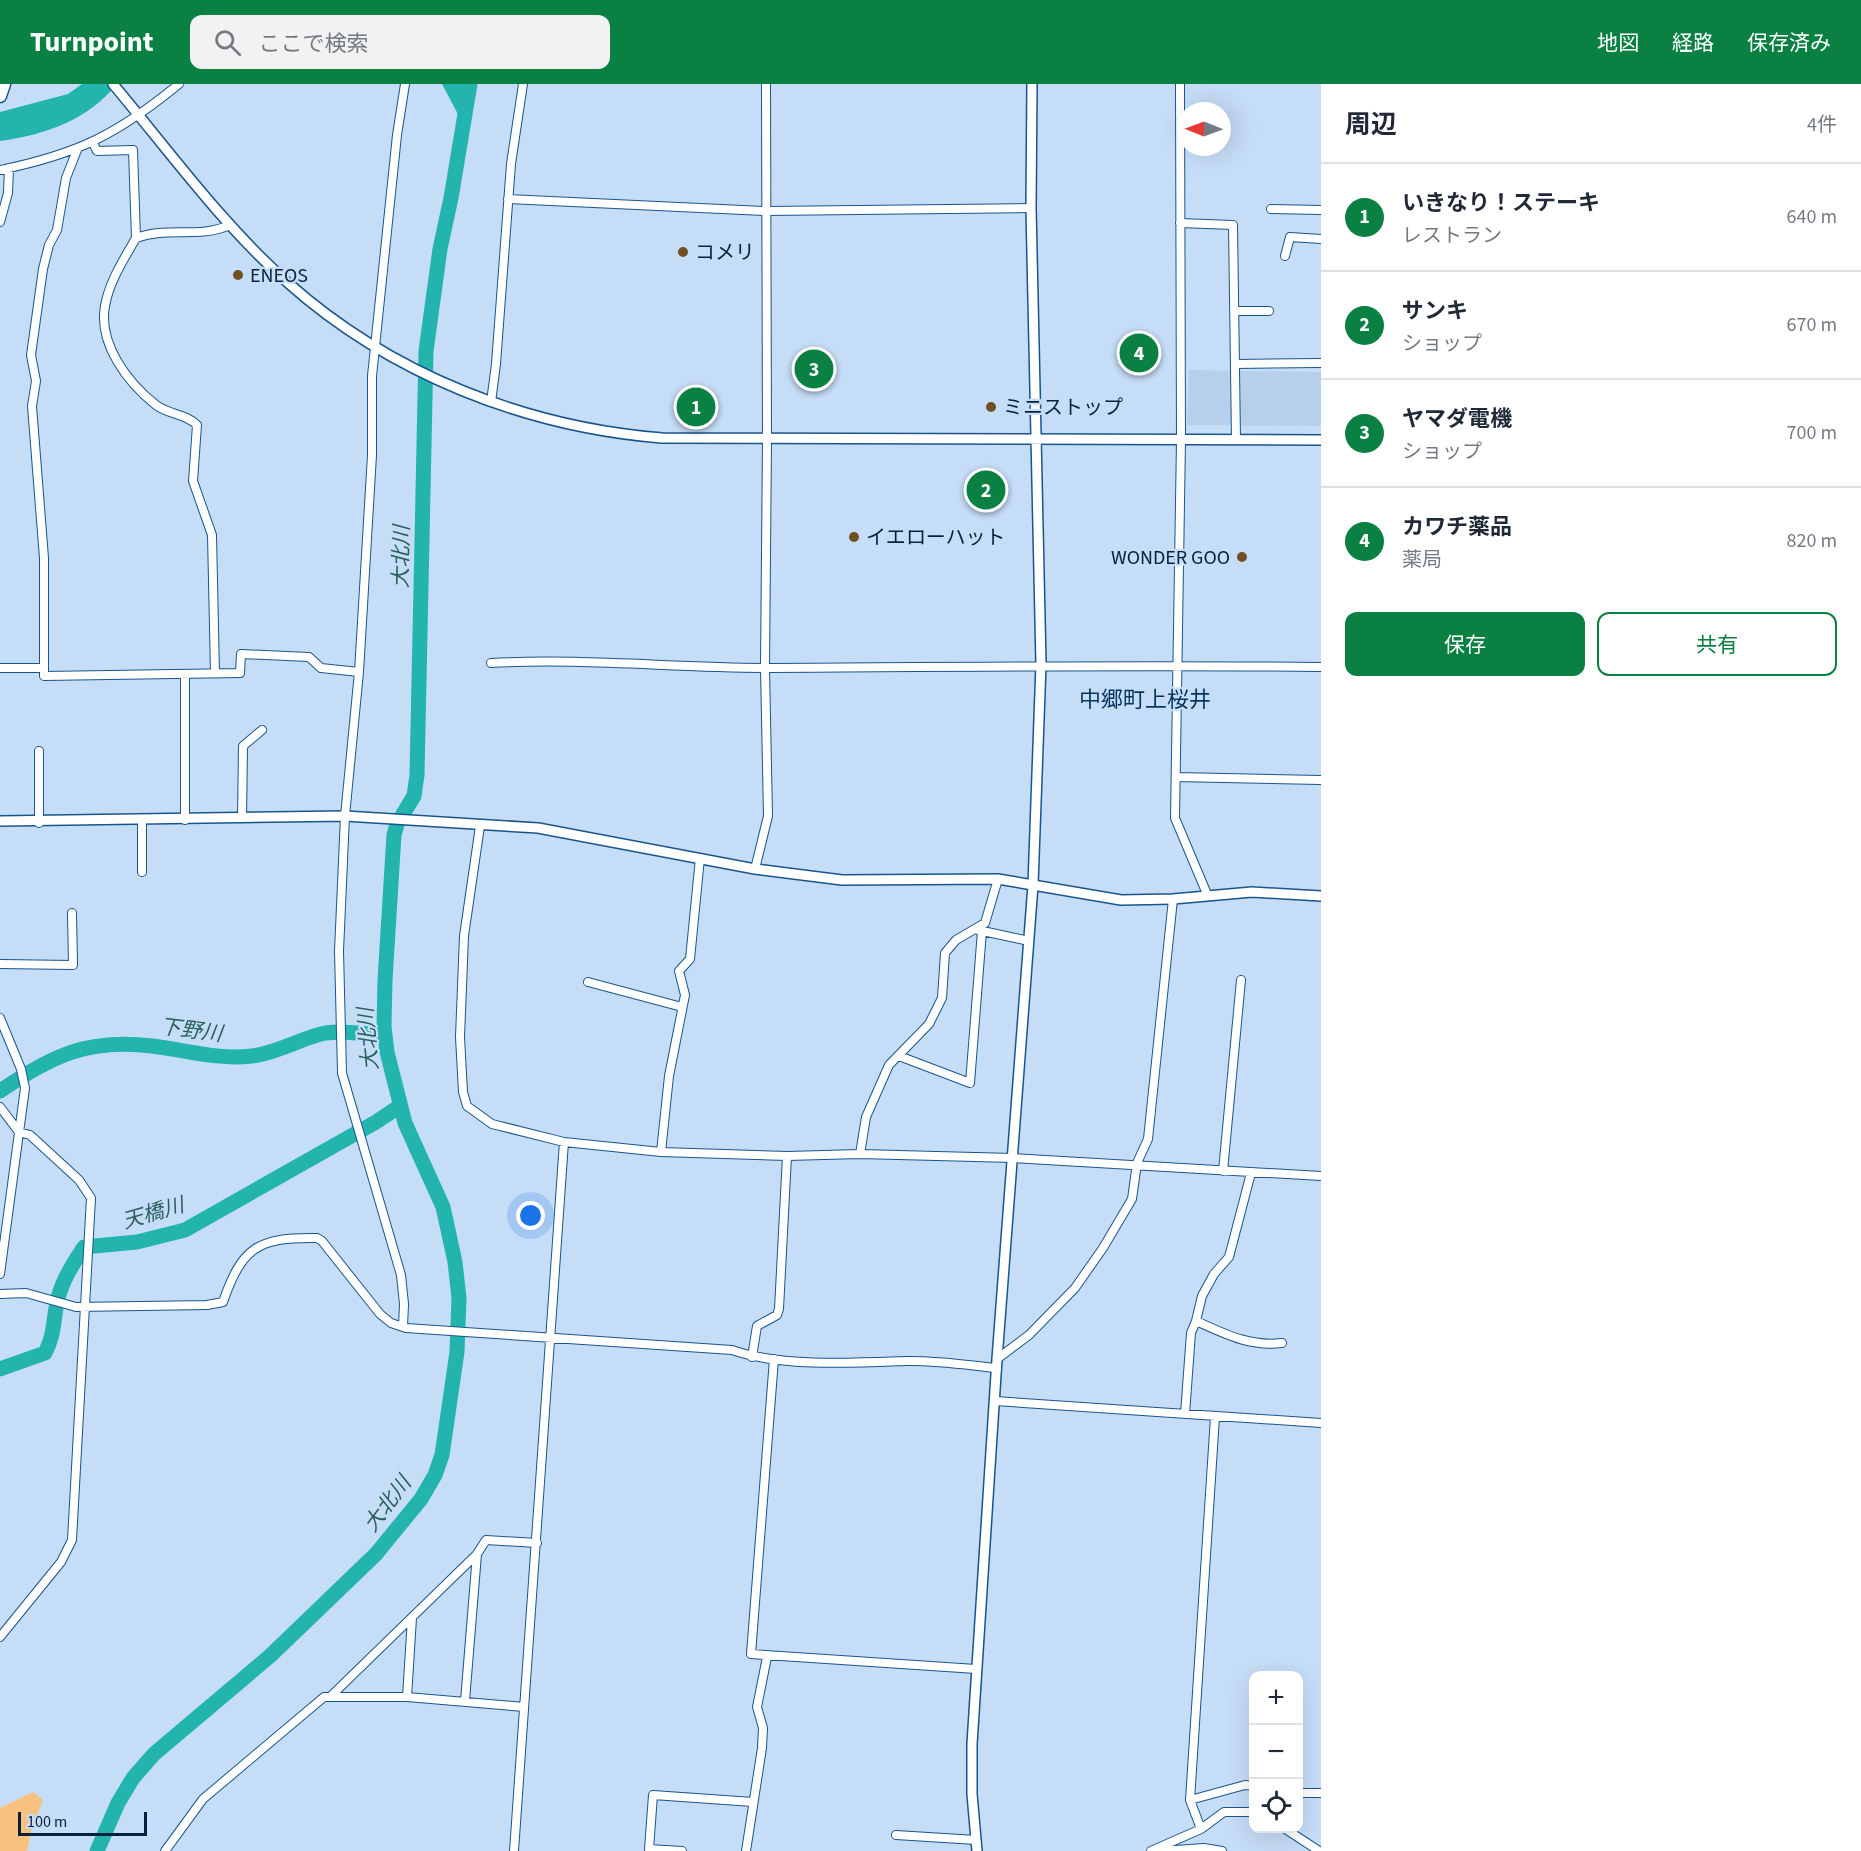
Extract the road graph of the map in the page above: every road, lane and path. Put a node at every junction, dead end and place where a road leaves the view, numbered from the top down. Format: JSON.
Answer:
{"nodes":[{"id":1,"x":113,"y":84,"type":"edge"},
{"id":2,"x":179,"y":84,"type":"edge"},
{"id":3,"x":405,"y":84,"type":"edge"},
{"id":4,"x":523,"y":84,"type":"edge"},
{"id":5,"x":766,"y":84,"type":"edge"},
{"id":6,"x":1032,"y":84,"type":"edge"},
{"id":7,"x":1180,"y":84,"type":"edge"},
{"id":8,"x":137,"y":114,"type":"junction"},
{"id":9,"x":93,"y":144,"type":"junction"},
{"id":10,"x":77,"y":150,"type":"junction"},
{"id":11,"x":9,"y":168,"type":"junction"},
{"id":12,"x":0,"y":170,"type":"edge"},
{"id":13,"x":508,"y":199,"type":"junction"},
{"id":14,"x":1031,"y":208,"type":"junction"},
{"id":15,"x":1271,"y":209,"type":"dead end"},
{"id":16,"x":1321,"y":210,"type":"edge"},
{"id":17,"x":766,"y":211,"type":"junction"},
{"id":18,"x":0,"y":222,"type":"edge"},
{"id":19,"x":1180,"y":223,"type":"junction"},
{"id":20,"x":230,"y":225,"type":"junction"},
{"id":21,"x":136,"y":238,"type":"junction"},
{"id":22,"x":1321,"y":239,"type":"edge"},
{"id":23,"x":1285,"y":256,"type":"dead end"},
{"id":24,"x":1234,"y":311,"type":"junction"},
{"id":25,"x":1269,"y":311,"type":"dead end"},
{"id":26,"x":376,"y":348,"type":"junction"},
{"id":27,"x":1321,"y":363,"type":"edge"},
{"id":28,"x":1235,"y":364,"type":"junction"},
{"id":29,"x":488,"y":401,"type":"junction"},
{"id":30,"x":1035,"y":439,"type":"junction"},
{"id":31,"x":767,"y":440,"type":"junction"},
{"id":32,"x":1181,"y":440,"type":"junction"},
{"id":33,"x":1236,"y":440,"type":"junction"},
{"id":34,"x":1321,"y":440,"type":"edge"},
{"id":35,"x":491,"y":663,"type":"dead end"},
{"id":36,"x":1041,"y":664,"type":"junction"},
{"id":37,"x":1177,"y":665,"type":"junction"},
{"id":38,"x":1321,"y":667,"type":"edge"},
{"id":39,"x":0,"y":668,"type":"edge"},
{"id":40,"x":44,"y":668,"type":"junction"},
{"id":41,"x":765,"y":668,"type":"junction"},
{"id":42,"x":360,"y":672,"type":"junction"},
{"id":43,"x":215,"y":673,"type":"junction"},
{"id":44,"x":185,"y":674,"type":"junction"},
{"id":45,"x":262,"y":730,"type":"dead end"},
{"id":46,"x":39,"y":751,"type":"dead end"},
{"id":47,"x":1176,"y":777,"type":"junction"},
{"id":48,"x":1321,"y":780,"type":"edge"},
{"id":49,"x":349,"y":816,"type":"junction"},
{"id":50,"x":242,"y":818,"type":"junction"},
{"id":51,"x":142,"y":820,"type":"junction"},
{"id":52,"x":185,"y":820,"type":"junction"},
{"id":53,"x":0,"y":821,"type":"edge"},
{"id":54,"x":39,"y":823,"type":"junction"},
{"id":55,"x":475,"y":825,"type":"junction"},
{"id":56,"x":700,"y":858,"type":"junction"},
{"id":57,"x":755,"y":869,"type":"junction"},
{"id":58,"x":142,"y":872,"type":"dead end"},
{"id":59,"x":998,"y":879,"type":"junction"},
{"id":60,"x":1034,"y":885,"type":"junction"},
{"id":61,"x":1207,"y":894,"type":"junction"},
{"id":62,"x":1321,"y":895,"type":"edge"},
{"id":63,"x":1173,"y":899,"type":"junction"},
{"id":64,"x":72,"y":913,"type":"dead end"},
{"id":65,"x":977,"y":930,"type":"junction"},
{"id":66,"x":1029,"y":941,"type":"junction"},
{"id":67,"x":0,"y":964,"type":"edge"},
{"id":68,"x":1241,"y":980,"type":"dead end"},
{"id":69,"x":588,"y":982,"type":"dead end"},
{"id":70,"x":682,"y":1007,"type":"junction"},
{"id":71,"x":0,"y":1018,"type":"edge"},
{"id":72,"x":899,"y":1056,"type":"junction"},
{"id":73,"x":0,"y":1107,"type":"edge"},
{"id":74,"x":19,"y":1132,"type":"junction"},
{"id":75,"x":564,"y":1142,"type":"junction"},
{"id":76,"x":661,"y":1152,"type":"junction"},
{"id":77,"x":860,"y":1154,"type":"junction"},
{"id":78,"x":787,"y":1156,"type":"junction"},
{"id":79,"x":1013,"y":1158,"type":"junction"},
{"id":80,"x":1137,"y":1164,"type":"junction"},
{"id":81,"x":1223,"y":1171,"type":"junction"},
{"id":82,"x":1251,"y":1173,"type":"junction"},
{"id":83,"x":1321,"y":1176,"type":"edge"},
{"id":84,"x":0,"y":1274,"type":"edge"},
{"id":85,"x":0,"y":1294,"type":"edge"},
{"id":86,"x":86,"y":1308,"type":"junction"},
{"id":87,"x":1197,"y":1321,"type":"junction"},
{"id":88,"x":404,"y":1328,"type":"junction"},
{"id":89,"x":548,"y":1338,"type":"junction"},
{"id":90,"x":1282,"y":1343,"type":"dead end"},
{"id":91,"x":752,"y":1358,"type":"junction"},
{"id":92,"x":774,"y":1359,"type":"junction"},
{"id":93,"x":997,"y":1363,"type":"junction"},
{"id":94,"x":994,"y":1401,"type":"junction"},
{"id":95,"x":1185,"y":1414,"type":"junction"},
{"id":96,"x":1215,"y":1417,"type":"junction"},
{"id":97,"x":1321,"y":1423,"type":"edge"},
{"id":98,"x":537,"y":1543,"type":"junction"},
{"id":99,"x":477,"y":1554,"type":"junction"},
{"id":100,"x":412,"y":1618,"type":"junction"},
{"id":101,"x":0,"y":1637,"type":"edge"},
{"id":102,"x":767,"y":1657,"type":"junction"},
{"id":103,"x":976,"y":1669,"type":"junction"},
{"id":104,"x":331,"y":1696,"type":"junction"},
{"id":105,"x":407,"y":1697,"type":"junction"},
{"id":106,"x":465,"y":1701,"type":"junction"},
{"id":107,"x":524,"y":1707,"type":"junction"},
{"id":108,"x":1249,"y":1785,"type":"edge"},
{"id":109,"x":1303,"y":1793,"type":"edge"},
{"id":110,"x":1321,"y":1793,"type":"edge"},
{"id":111,"x":1190,"y":1800,"type":"junction"},
{"id":112,"x":753,"y":1802,"type":"junction"},
{"id":113,"x":1249,"y":1812,"type":"edge"},
{"id":114,"x":1201,"y":1829,"type":"junction"},
{"id":115,"x":1292,"y":1833,"type":"edge"},
{"id":116,"x":896,"y":1835,"type":"dead end"},
{"id":117,"x":976,"y":1840,"type":"junction"},
{"id":118,"x":1321,"y":1841,"type":"edge"},
{"id":119,"x":1318,"y":1850,"type":"edge"},
{"id":120,"x":165,"y":1851,"type":"edge"},
{"id":121,"x":514,"y":1851,"type":"edge"},
{"id":122,"x":682,"y":1851,"type":"edge"},
{"id":123,"x":746,"y":1851,"type":"edge"},
{"id":124,"x":977,"y":1851,"type":"edge"},
{"id":125,"x":1151,"y":1851,"type":"edge"},
{"id":126,"x":1162,"y":1851,"type":"edge"},
{"id":127,"x":1222,"y":1851,"type":"edge"}],
"edges":[{"from":1,"to":8,"type":"street"},
{"from":2,"to":8,"type":"street"},
{"from":3,"to":26,"type":"street"},
{"from":4,"to":13,"type":"street"},
{"from":5,"to":17,"type":"street"},
{"from":6,"to":14,"type":"street"},
{"from":7,"to":19,"type":"street"},
{"from":8,"to":9,"type":"street"},
{"from":8,"to":20,"type":"street"},
{"from":9,"to":10,"type":"street"},
{"from":9,"to":21,"type":"street"},
{"from":10,"to":11,"type":"street"},
{"from":10,"to":40,"type":"street"},
{"from":11,"to":12,"type":"street"},
{"from":11,"to":18,"type":"street"},
{"from":13,"to":17,"type":"street"},
{"from":13,"to":29,"type":"street"},
{"from":14,"to":17,"type":"street"},
{"from":14,"to":30,"type":"street"},
{"from":15,"to":16,"type":"street"},
{"from":17,"to":31,"type":"street"},
{"from":19,"to":24,"type":"street"},
{"from":19,"to":32,"type":"street"},
{"from":20,"to":21,"type":"street"},
{"from":20,"to":26,"type":"street"},
{"from":21,"to":43,"type":"street"},
{"from":22,"to":23,"type":"street"},
{"from":24,"to":25,"type":"street"},
{"from":24,"to":28,"type":"street"},
{"from":26,"to":29,"type":"street"},
{"from":26,"to":42,"type":"street"},
{"from":27,"to":28,"type":"street"},
{"from":28,"to":33,"type":"street"},
{"from":29,"to":31,"type":"street"},
{"from":30,"to":31,"type":"street"},
{"from":30,"to":32,"type":"street"},
{"from":30,"to":36,"type":"street"},
{"from":31,"to":41,"type":"street"},
{"from":32,"to":33,"type":"street"},
{"from":32,"to":37,"type":"street"},
{"from":33,"to":34,"type":"street"},
{"from":35,"to":41,"type":"street"},
{"from":36,"to":37,"type":"street"},
{"from":36,"to":41,"type":"street"},
{"from":36,"to":60,"type":"street"},
{"from":37,"to":38,"type":"street"},
{"from":37,"to":47,"type":"street"},
{"from":39,"to":40,"type":"street"},
{"from":40,"to":44,"type":"street"},
{"from":41,"to":57,"type":"street"},
{"from":42,"to":43,"type":"street"},
{"from":42,"to":49,"type":"street"},
{"from":43,"to":44,"type":"street"},
{"from":44,"to":52,"type":"street"},
{"from":45,"to":50,"type":"street"},
{"from":46,"to":54,"type":"street"},
{"from":47,"to":48,"type":"street"},
{"from":47,"to":61,"type":"street"},
{"from":49,"to":50,"type":"street"},
{"from":49,"to":55,"type":"street"},
{"from":49,"to":88,"type":"street"},
{"from":50,"to":52,"type":"street"},
{"from":51,"to":52,"type":"street"},
{"from":51,"to":54,"type":"street"},
{"from":51,"to":58,"type":"street"},
{"from":53,"to":54,"type":"street"},
{"from":55,"to":56,"type":"street"},
{"from":55,"to":75,"type":"street"},
{"from":56,"to":57,"type":"street"},
{"from":56,"to":70,"type":"street"},
{"from":57,"to":59,"type":"street"},
{"from":59,"to":60,"type":"street"},
{"from":59,"to":65,"type":"street"},
{"from":60,"to":63,"type":"street"},
{"from":60,"to":66,"type":"street"},
{"from":61,"to":62,"type":"street"},
{"from":61,"to":63,"type":"street"},
{"from":63,"to":80,"type":"street"},
{"from":64,"to":67,"type":"street"},
{"from":65,"to":66,"type":"street"},
{"from":65,"to":72,"type":"street"},
{"from":65,"to":72,"type":"street"},
{"from":66,"to":79,"type":"street"},
{"from":68,"to":81,"type":"street"},
{"from":69,"to":70,"type":"street"},
{"from":70,"to":76,"type":"street"},
{"from":71,"to":74,"type":"street"},
{"from":72,"to":77,"type":"street"},
{"from":73,"to":74,"type":"street"},
{"from":74,"to":84,"type":"street"},
{"from":74,"to":86,"type":"street"},
{"from":75,"to":76,"type":"street"},
{"from":75,"to":89,"type":"street"},
{"from":76,"to":78,"type":"street"},
{"from":77,"to":78,"type":"street"},
{"from":77,"to":79,"type":"street"},
{"from":78,"to":91,"type":"street"},
{"from":79,"to":80,"type":"street"},
{"from":79,"to":93,"type":"street"},
{"from":80,"to":81,"type":"street"},
{"from":80,"to":93,"type":"street"},
{"from":81,"to":82,"type":"street"},
{"from":82,"to":83,"type":"street"},
{"from":82,"to":87,"type":"street"},
{"from":85,"to":86,"type":"street"},
{"from":86,"to":88,"type":"street"},
{"from":86,"to":101,"type":"street"},
{"from":87,"to":90,"type":"street"},
{"from":87,"to":95,"type":"street"},
{"from":88,"to":89,"type":"street"},
{"from":89,"to":91,"type":"street"},
{"from":89,"to":98,"type":"street"},
{"from":91,"to":92,"type":"street"},
{"from":92,"to":93,"type":"street"},
{"from":92,"to":102,"type":"street"},
{"from":93,"to":94,"type":"street"},
{"from":94,"to":95,"type":"street"},
{"from":94,"to":103,"type":"street"},
{"from":95,"to":96,"type":"street"},
{"from":96,"to":97,"type":"street"},
{"from":96,"to":111,"type":"street"},
{"from":98,"to":99,"type":"street"},
{"from":98,"to":107,"type":"street"},
{"from":99,"to":100,"type":"street"},
{"from":99,"to":106,"type":"street"},
{"from":100,"to":104,"type":"street"},
{"from":100,"to":105,"type":"street"},
{"from":102,"to":103,"type":"street"},
{"from":102,"to":112,"type":"street"},
{"from":103,"to":117,"type":"street"},
{"from":104,"to":105,"type":"street"},
{"from":104,"to":120,"type":"street"},
{"from":105,"to":106,"type":"street"},
{"from":106,"to":107,"type":"street"},
{"from":107,"to":121,"type":"street"},
{"from":108,"to":111,"type":"street"},
{"from":109,"to":110,"type":"street"},
{"from":111,"to":114,"type":"street"},
{"from":112,"to":122,"type":"street"},
{"from":112,"to":123,"type":"street"},
{"from":113,"to":114,"type":"street"},
{"from":114,"to":125,"type":"street"},
{"from":115,"to":119,"type":"street"},
{"from":116,"to":117,"type":"street"},
{"from":117,"to":124,"type":"street"},
{"from":118,"to":119,"type":"street"},
{"from":126,"to":127,"type":"street"}]}
